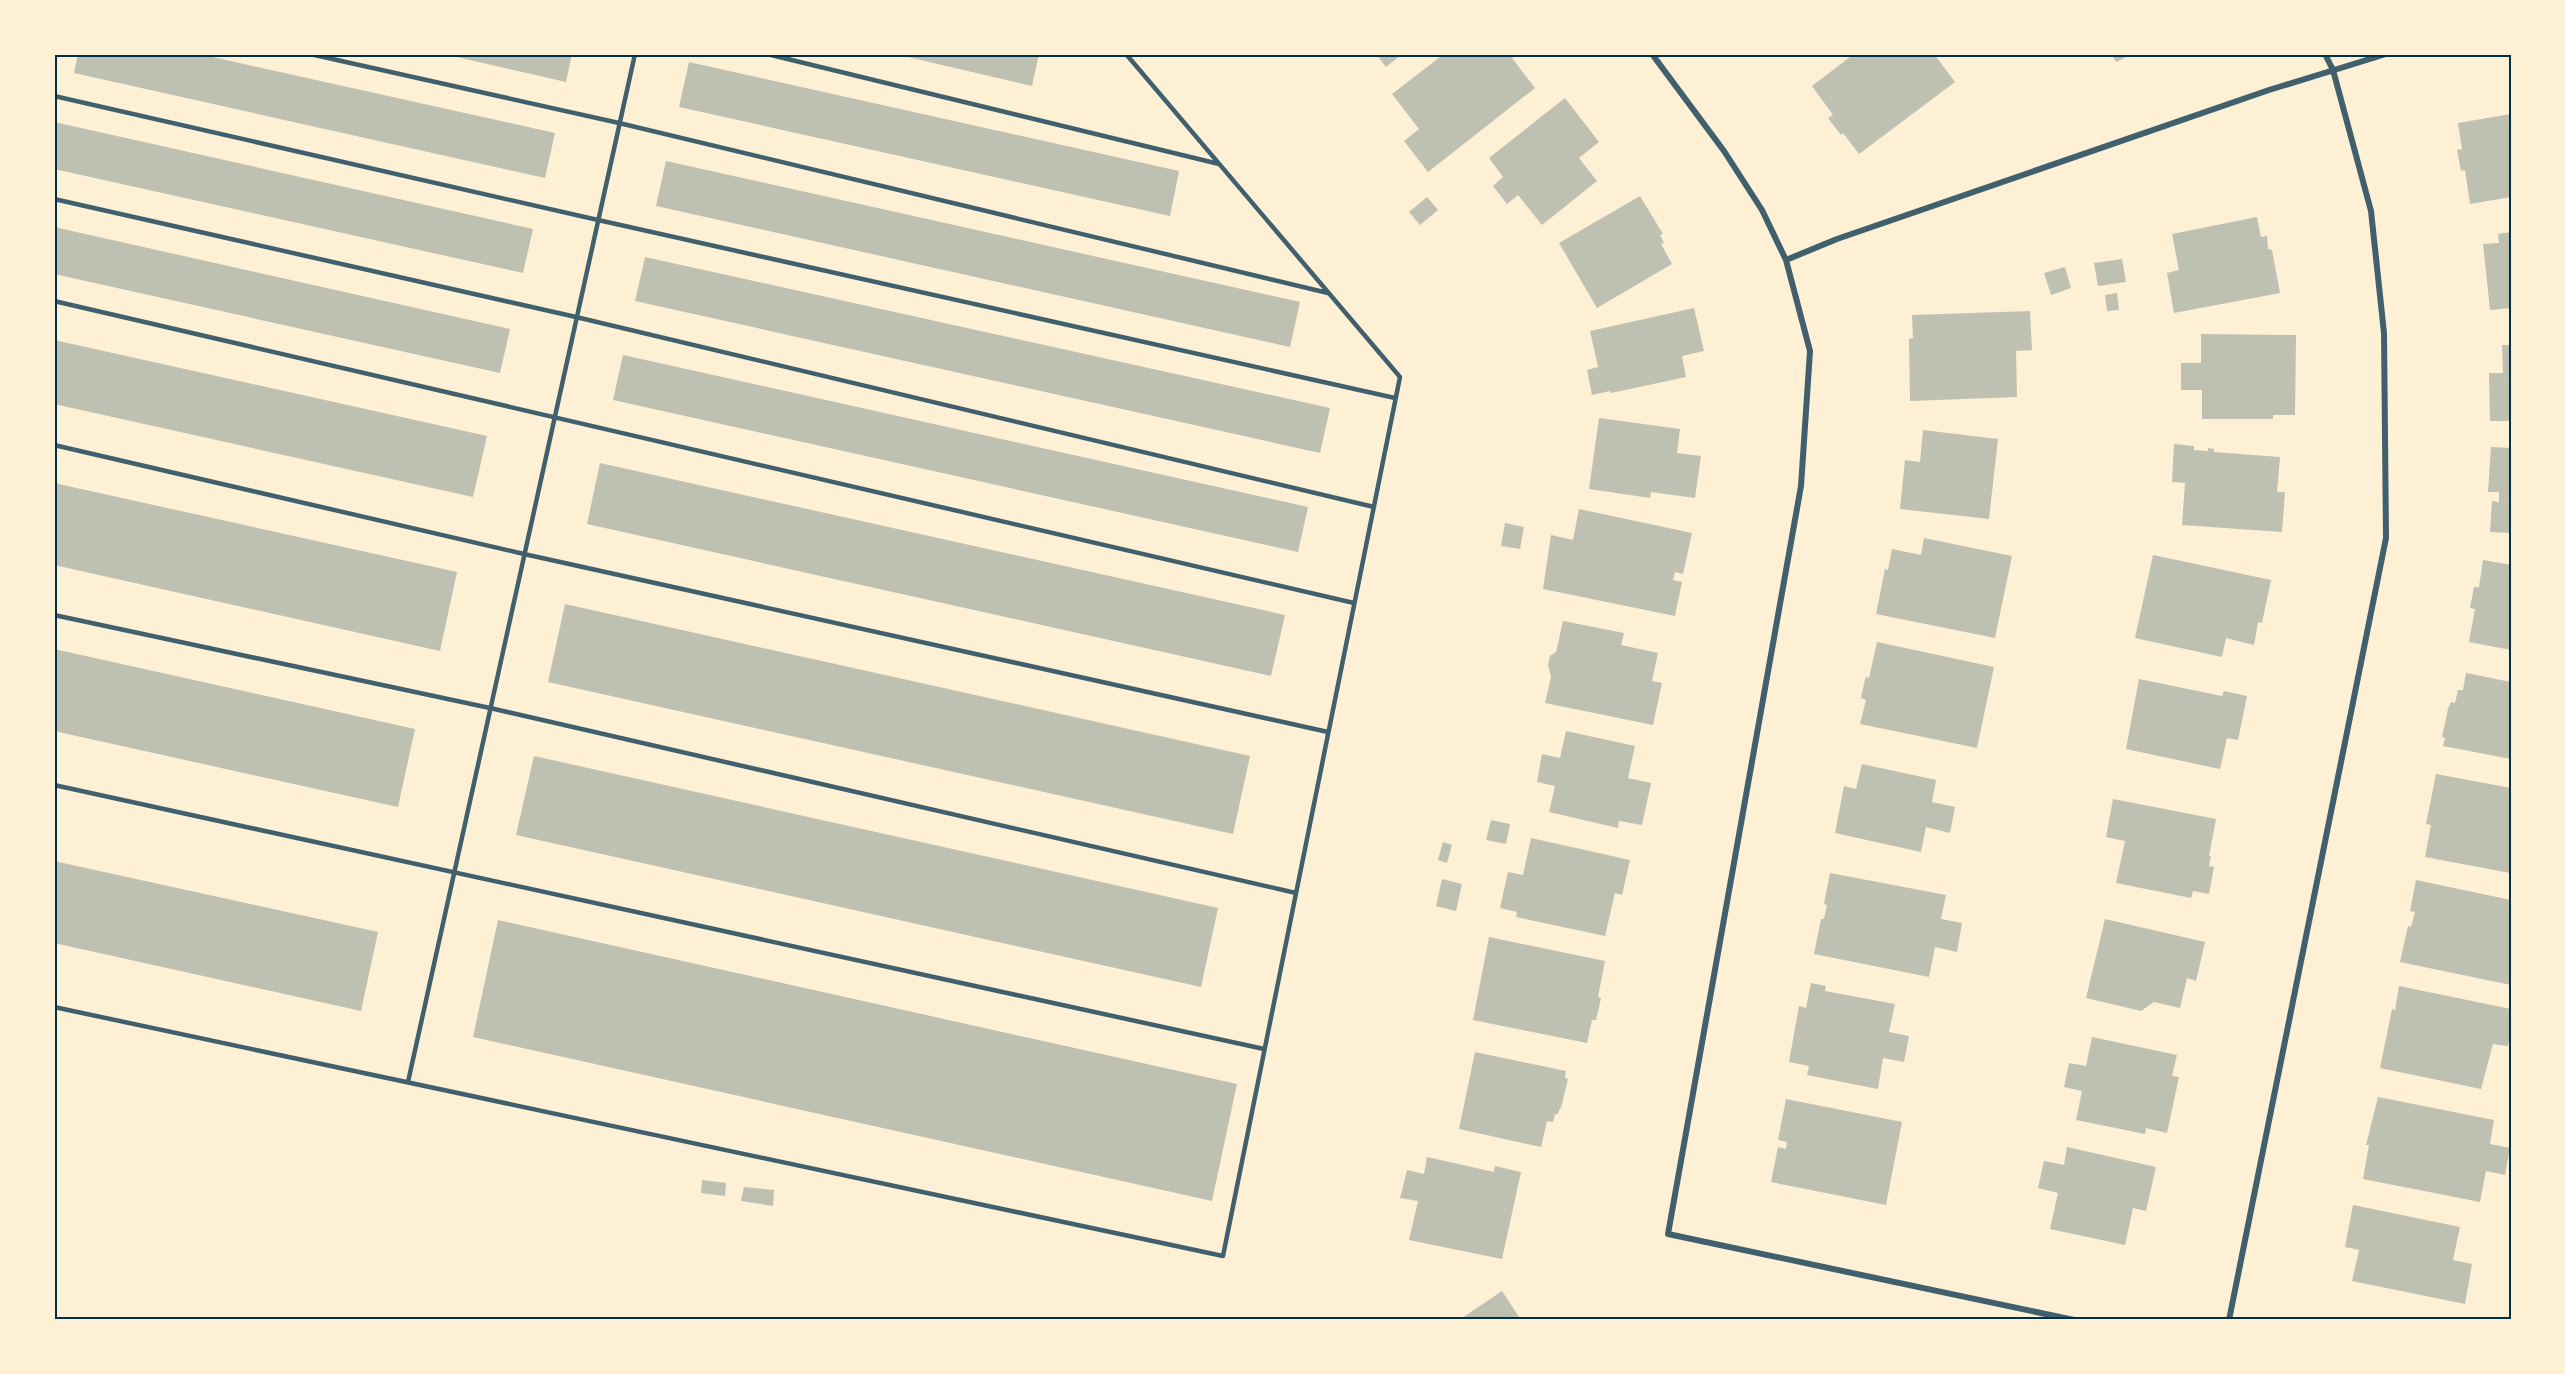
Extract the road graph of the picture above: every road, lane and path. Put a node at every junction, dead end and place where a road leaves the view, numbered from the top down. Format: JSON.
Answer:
{"nodes":[{"id":1,"x":310,"y":54,"type":"edge"},
{"id":2,"x":635,"y":54,"type":"edge"},
{"id":3,"x":767,"y":54,"type":"edge"},
{"id":4,"x":1126,"y":54,"type":"edge"},
{"id":5,"x":1652,"y":54,"type":"edge"},
{"id":6,"x":2325,"y":54,"type":"edge"},
{"id":7,"x":2386,"y":54,"type":"edge"},
{"id":8,"x":2333,"y":70,"type":"junction"},
{"id":9,"x":54,"y":96,"type":"edge"},
{"id":10,"x":619,"y":123,"type":"junction"},
{"id":11,"x":1219,"y":164,"type":"junction"},
{"id":12,"x":54,"y":199,"type":"edge"},
{"id":13,"x":598,"y":220,"type":"junction"},
{"id":14,"x":1786,"y":260,"type":"junction"},
{"id":15,"x":1328,"y":293,"type":"junction"},
{"id":16,"x":54,"y":301,"type":"edge"},
{"id":17,"x":576,"y":317,"type":"junction"},
{"id":18,"x":1395,"y":398,"type":"junction"},
{"id":19,"x":555,"y":417,"type":"junction"},
{"id":20,"x":54,"y":445,"type":"edge"},
{"id":21,"x":1374,"y":507,"type":"junction"},
{"id":22,"x":524,"y":554,"type":"junction"},
{"id":23,"x":1354,"y":603,"type":"junction"},
{"id":24,"x":54,"y":615,"type":"edge"},
{"id":25,"x":490,"y":708,"type":"junction"},
{"id":26,"x":1328,"y":732,"type":"junction"},
{"id":27,"x":54,"y":786,"type":"edge"},
{"id":28,"x":454,"y":871,"type":"junction"},
{"id":29,"x":1296,"y":893,"type":"junction"},
{"id":30,"x":54,"y":1007,"type":"edge"},
{"id":31,"x":1264,"y":1049,"type":"junction"},
{"id":32,"x":408,"y":1082,"type":"junction"},
{"id":33,"x":2074,"y":1320,"type":"edge"},
{"id":34,"x":2229,"y":1320,"type":"edge"}],
"edges":[{"from":1,"to":10,"type":"lane"},
{"from":2,"to":10,"type":"lane"},
{"from":3,"to":11,"type":"lane"},
{"from":4,"to":11,"type":"lane"},
{"from":5,"to":14,"type":"street"},
{"from":6,"to":8,"type":"street"},
{"from":7,"to":8,"type":"street"},
{"from":8,"to":14,"type":"street"},
{"from":8,"to":34,"type":"street"},
{"from":9,"to":13,"type":"lane"},
{"from":10,"to":13,"type":"lane"},
{"from":10,"to":15,"type":"lane"},
{"from":11,"to":15,"type":"lane"},
{"from":12,"to":17,"type":"lane"},
{"from":13,"to":17,"type":"lane"},
{"from":13,"to":18,"type":"lane"},
{"from":14,"to":33,"type":"street"},
{"from":15,"to":18,"type":"lane"},
{"from":16,"to":19,"type":"lane"},
{"from":17,"to":19,"type":"lane"},
{"from":17,"to":21,"type":"lane"},
{"from":18,"to":21,"type":"lane"},
{"from":19,"to":22,"type":"lane"},
{"from":19,"to":23,"type":"lane"},
{"from":20,"to":22,"type":"lane"},
{"from":21,"to":23,"type":"lane"},
{"from":22,"to":25,"type":"lane"},
{"from":22,"to":26,"type":"lane"},
{"from":23,"to":26,"type":"lane"},
{"from":24,"to":25,"type":"lane"},
{"from":25,"to":28,"type":"lane"},
{"from":25,"to":29,"type":"lane"},
{"from":26,"to":29,"type":"lane"},
{"from":27,"to":28,"type":"lane"},
{"from":28,"to":31,"type":"lane"},
{"from":28,"to":32,"type":"lane"},
{"from":29,"to":31,"type":"lane"},
{"from":30,"to":32,"type":"lane"},
{"from":31,"to":32,"type":"lane"}]}
